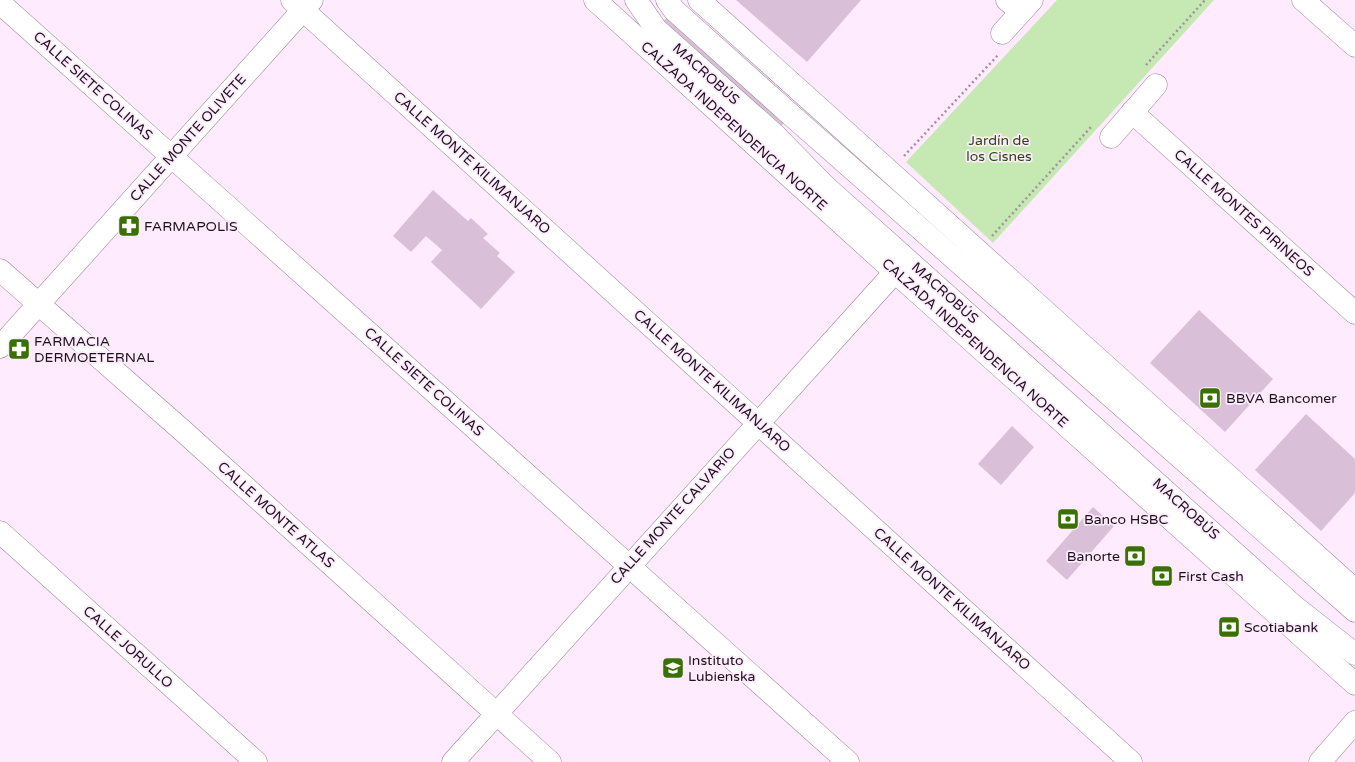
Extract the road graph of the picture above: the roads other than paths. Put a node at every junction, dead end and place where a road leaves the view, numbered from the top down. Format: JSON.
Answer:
{"nodes":[{"id":1,"x":595,"y":0,"type":"edge"},
{"id":2,"x":636,"y":0,"type":"edge"},
{"id":3,"x":667,"y":0,"type":"edge"},
{"id":4,"x":699,"y":0,"type":"edge"},
{"id":5,"x":1303,"y":0,"type":"edge"},
{"id":6,"x":0,"y":2,"type":"edge"},
{"id":7,"x":302,"y":3,"type":"edge"},
{"id":8,"x":1020,"y":4,"type":"edge"},
{"id":9,"x":1001,"y":43,"type":"road end"},
{"id":10,"x":1355,"y":46,"type":"edge"},
{"id":11,"x":1156,"y":85,"type":"dead end"},
{"id":12,"x":1132,"y":112,"type":"junction"},
{"id":13,"x":1111,"y":137,"type":"dead end"},
{"id":14,"x":171,"y":156,"type":"junction"},
{"id":15,"x":0,"y":270,"type":"edge"},
{"id":16,"x":895,"y":272,"type":"junction"},
{"id":17,"x":38,"y":304,"type":"junction"},
{"id":18,"x":1355,"y":313,"type":"edge"},
{"id":19,"x":0,"y":347,"type":"edge"},
{"id":20,"x":757,"y":423,"type":"junction"},
{"id":21,"x":0,"y":532,"type":"edge"},
{"id":22,"x":629,"y":566,"type":"junction"},
{"id":23,"x":1355,"y":590,"type":"edge"},
{"id":24,"x":1355,"y":612,"type":"edge"},
{"id":25,"x":1355,"y":654,"type":"edge"},
{"id":26,"x":1355,"y":684,"type":"edge"},
{"id":27,"x":496,"y":714,"type":"junction"},
{"id":28,"x":1355,"y":722,"type":"edge"},
{"id":29,"x":256,"y":762,"type":"edge"},
{"id":30,"x":453,"y":762,"type":"edge"},
{"id":31,"x":550,"y":762,"type":"edge"},
{"id":32,"x":848,"y":762,"type":"edge"},
{"id":33,"x":1131,"y":762,"type":"edge"},
{"id":34,"x":1320,"y":762,"type":"edge"}],
"edges":[{"from":1,"to":16,"type":"street","name":"CALZADA INDEPENDENCIA NORTE"},
{"from":2,"to":25,"type":"street","name":"MACROBÚS"},
{"from":3,"to":24,"type":"street","name":"MACROBÚS"},
{"from":4,"to":23,"type":"street"},
{"from":5,"to":10,"type":"street"},
{"from":6,"to":14,"type":"street","name":"CALLE SIETE COLINAS"},
{"from":7,"to":14,"type":"street","name":"CALLE MONTE OLIVETE"},
{"from":7,"to":20,"type":"street","name":"CALLE MONTE KILIMANJARO"},
{"from":8,"to":9,"type":"street"},
{"from":11,"to":12,"type":"street"},
{"from":12,"to":13,"type":"street"},
{"from":12,"to":18,"type":"street","name":"CALLE MONTES PIRINEOS"},
{"from":14,"to":17,"type":"street","name":"CALLE MONTE OLIVETE"},
{"from":14,"to":22,"type":"street","name":"CALLE SIETE COLINAS"},
{"from":15,"to":17,"type":"street","name":"CALLE MONTE ATLAS"},
{"from":16,"to":20,"type":"street","name":"CALLE MONTE CALVARIO"},
{"from":16,"to":26,"type":"street","name":"CALZADA INDEPENDENCIA NORTE"},
{"from":17,"to":19,"type":"street","name":"CALLE MONTE OLIVETE"},
{"from":17,"to":27,"type":"street","name":"CALLE MONTE ATLAS"},
{"from":20,"to":22,"type":"street","name":"CALLE MONTE CALVARIO"},
{"from":20,"to":33,"type":"street","name":"CALLE MONTE KILIMANJARO"},
{"from":21,"to":29,"type":"street","name":"CALLE JORULLO"},
{"from":22,"to":27,"type":"street","name":"CALLE MONTE CALVARIO"},
{"from":22,"to":32,"type":"street","name":"CALLE SIETE COLINAS"},
{"from":27,"to":30,"type":"street","name":"CALLE MONTE CALVARIO"},
{"from":27,"to":31,"type":"street","name":"CALLE MONTE ATLAS"},
{"from":28,"to":34,"type":"street"}]}
